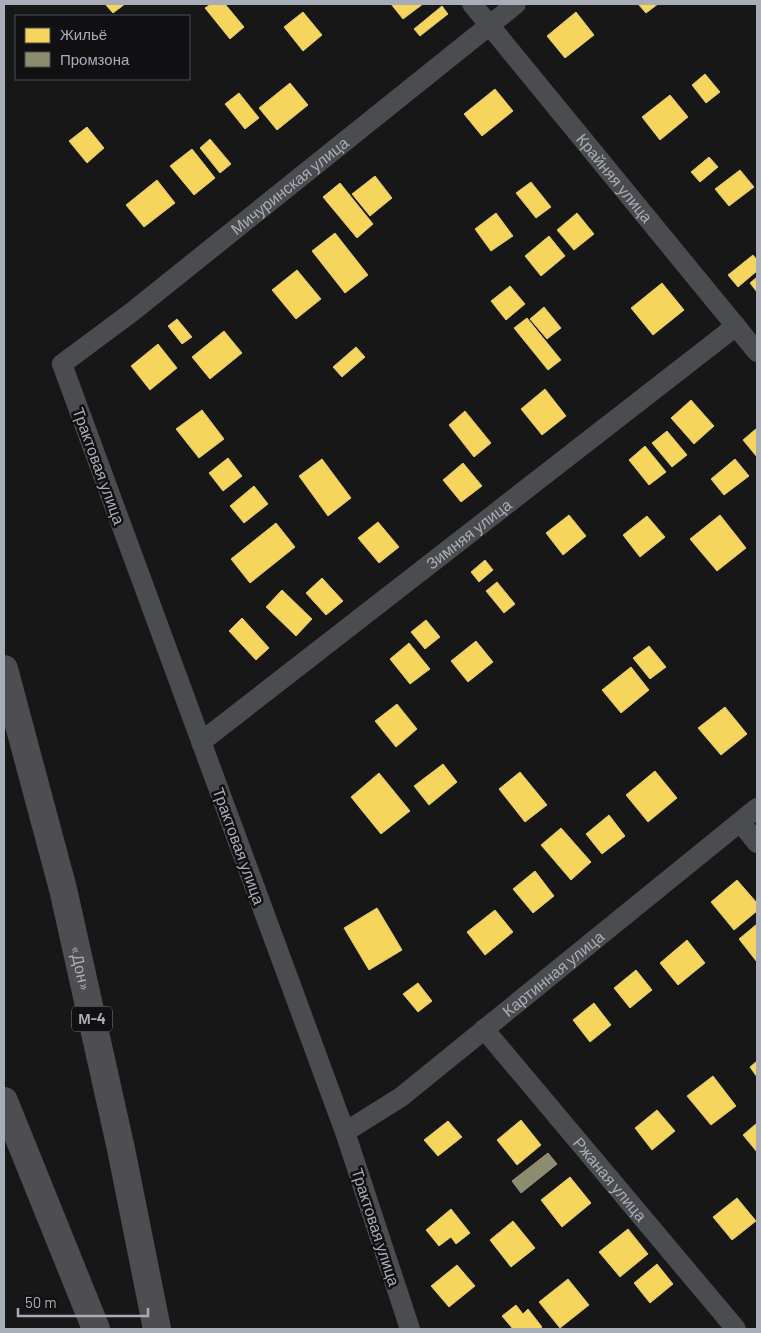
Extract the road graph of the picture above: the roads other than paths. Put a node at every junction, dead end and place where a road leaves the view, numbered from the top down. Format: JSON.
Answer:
{"nodes":[{"id":1,"x":472,"y":4,"type":"edge"},
{"id":2,"x":516,"y":4,"type":"edge"},
{"id":3,"x":490,"y":25,"type":"junction"},
{"id":4,"x":736,"y":326,"type":"junction"},
{"id":5,"x":757,"y":352,"type":"edge"},
{"id":6,"x":62,"y":364,"type":"joint"},
{"id":7,"x":5,"y":675,"type":"edge"},
{"id":8,"x":201,"y":742,"type":"junction"},
{"id":9,"x":757,"y":808,"type":"edge"},
{"id":10,"x":740,"y":822,"type":"junction"},
{"id":11,"x":757,"y":843,"type":"edge"},
{"id":12,"x":484,"y":1029,"type":"junction"},
{"id":13,"x":4,"y":1101,"type":"edge"},
{"id":14,"x":345,"y":1132,"type":"junction"},
{"id":15,"x":96,"y":1329,"type":"edge"},
{"id":16,"x":157,"y":1329,"type":"edge"},
{"id":17,"x":410,"y":1329,"type":"edge"},
{"id":18,"x":736,"y":1329,"type":"edge"}],
"edges":[{"from":1,"to":3,"type":"street","name":"Крайняя улица"},
{"from":2,"to":3,"type":"street","name":"Мичуринская улица"},
{"from":3,"to":4,"type":"street","name":"Крайняя улица"},
{"from":3,"to":6,"type":"street","name":"Мичуринская улица"},
{"from":4,"to":5,"type":"street","name":"Крайняя улица"},
{"from":4,"to":8,"type":"street","name":"Зимняя улица"},
{"from":6,"to":8,"type":"street","name":"Трактовая улица"},
{"from":7,"to":16,"type":"highway","name":"«Дон»","number":"М-4"},
{"from":8,"to":14,"type":"street","name":"Трактовая улица"},
{"from":9,"to":10,"type":"street","name":"Картинная улица"},
{"from":10,"to":11,"type":"street"},
{"from":10,"to":12,"type":"street","name":"Картинная улица"},
{"from":12,"to":14,"type":"street","name":"Картинная улица"},
{"from":12,"to":18,"type":"street","name":"Ржаная улица"},
{"from":13,"to":15,"type":"highway"},
{"from":14,"to":17,"type":"street","name":"Трактовая улица"}]}
